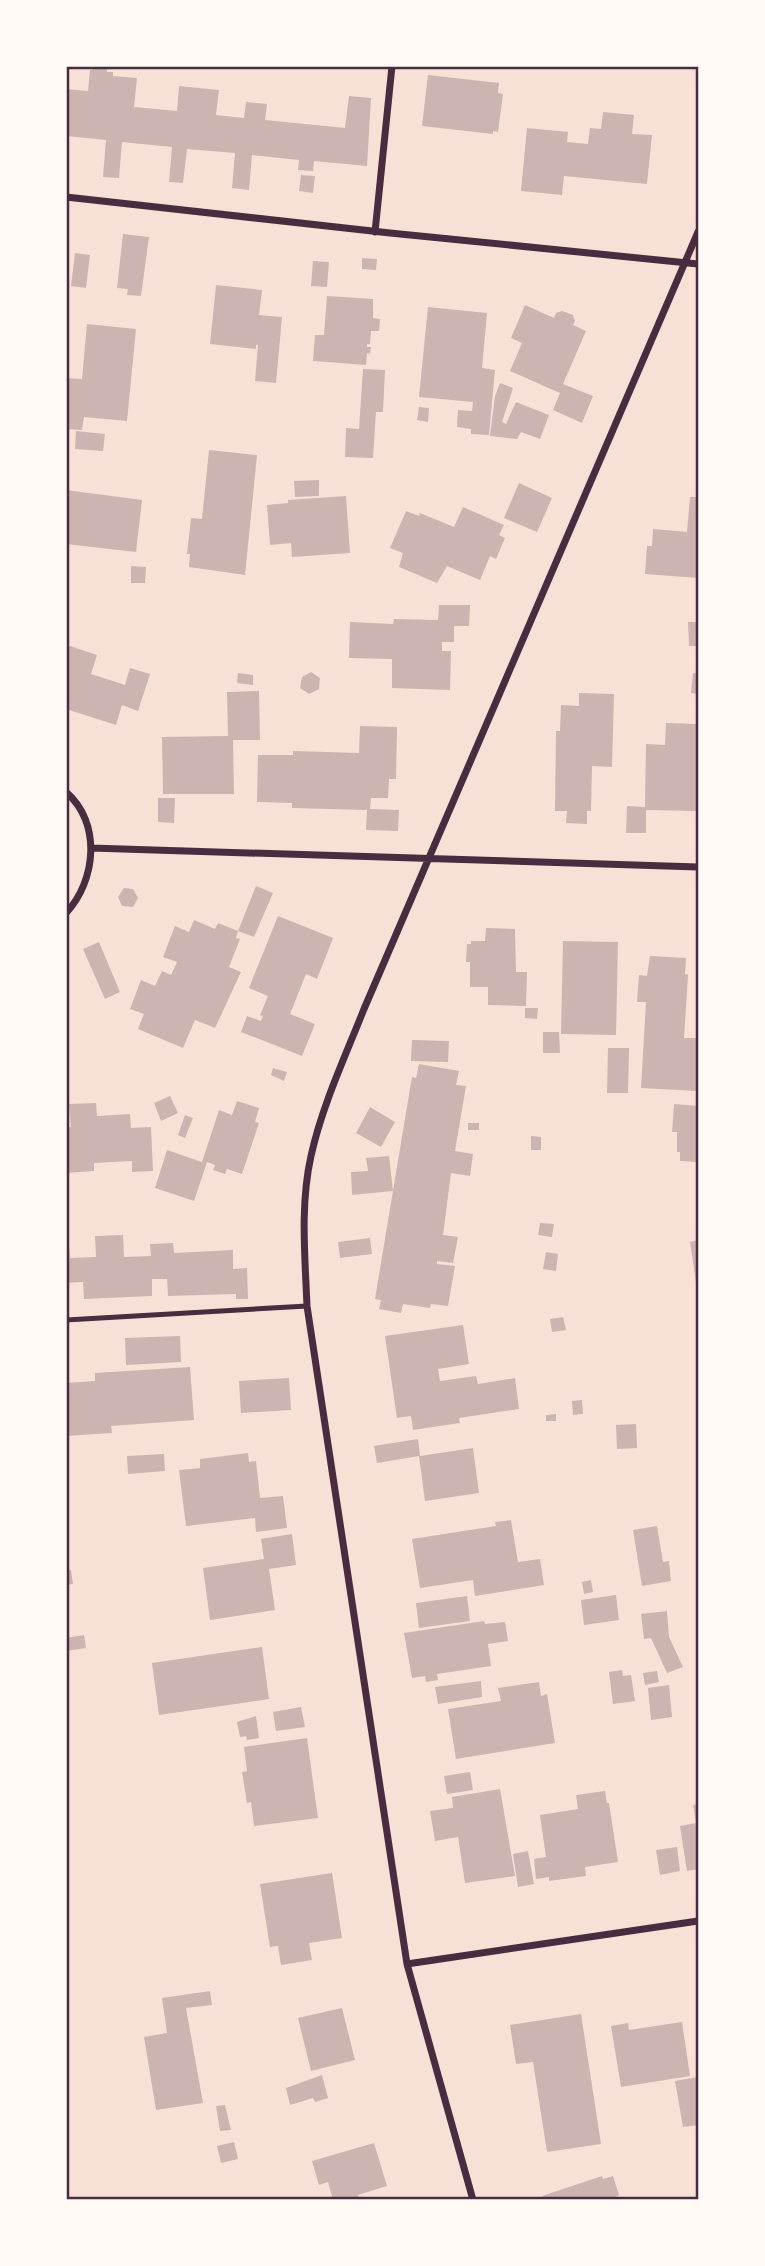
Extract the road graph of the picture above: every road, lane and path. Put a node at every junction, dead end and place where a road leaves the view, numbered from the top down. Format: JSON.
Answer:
{"nodes":[{"id":1,"x":392,"y":66,"type":"edge"},
{"id":2,"x":66,"y":197,"type":"edge"},
{"id":3,"x":375,"y":232,"type":"junction"},
{"id":4,"x":698,"y":232,"type":"edge"},
{"id":5,"x":685,"y":262,"type":"junction"},
{"id":6,"x":698,"y":264,"type":"edge"},
{"id":7,"x":66,"y":792,"type":"edge"},
{"id":8,"x":91,"y":848,"type":"junction"},
{"id":9,"x":430,"y":858,"type":"junction"},
{"id":10,"x":698,"y":867,"type":"edge"},
{"id":11,"x":66,"y":914,"type":"edge"},
{"id":12,"x":307,"y":1306,"type":"junction"},
{"id":13,"x":66,"y":1320,"type":"edge"},
{"id":14,"x":698,"y":1922,"type":"edge"},
{"id":15,"x":407,"y":1964,"type":"junction"},
{"id":16,"x":473,"y":2200,"type":"edge"}],
"edges":[{"from":1,"to":3,"type":"street"},
{"from":2,"to":3,"type":"street"},
{"from":3,"to":5,"type":"street"},
{"from":4,"to":5,"type":"street"},
{"from":5,"to":6,"type":"street"},
{"from":5,"to":9,"type":"street"},
{"from":7,"to":8,"type":"street"},
{"from":8,"to":9,"type":"street"},
{"from":8,"to":11,"type":"street"},
{"from":9,"to":10,"type":"street"},
{"from":9,"to":12,"type":"street"},
{"from":12,"to":13,"type":"lane"},
{"from":12,"to":15,"type":"street"},
{"from":14,"to":15,"type":"street"},
{"from":15,"to":16,"type":"street"}]}
